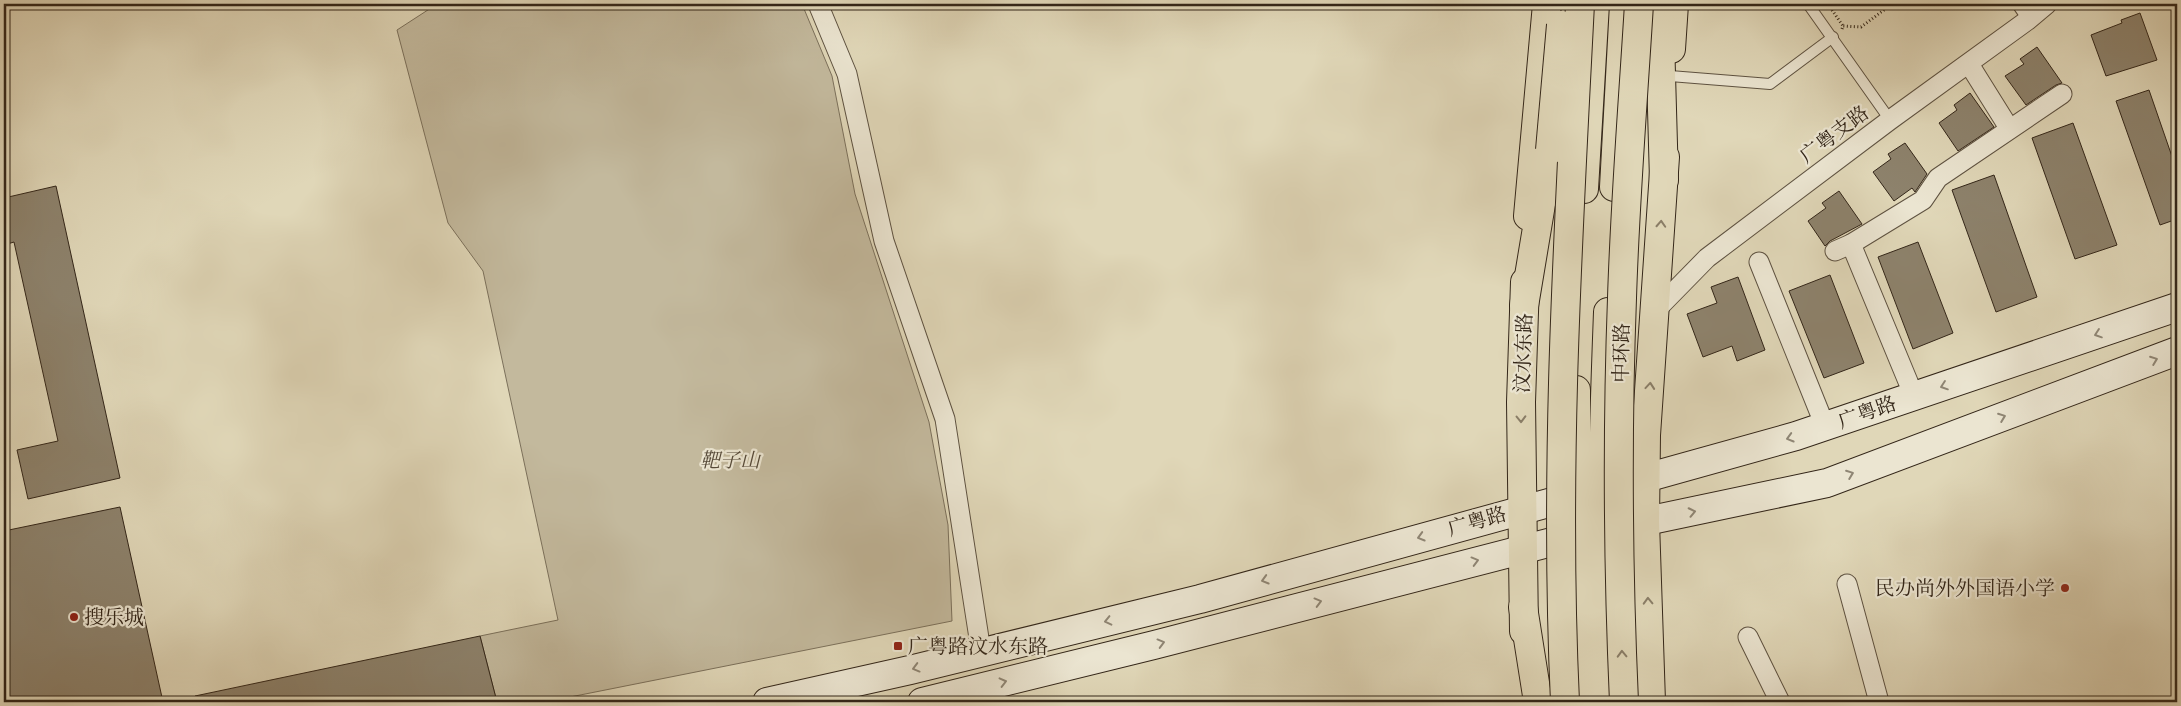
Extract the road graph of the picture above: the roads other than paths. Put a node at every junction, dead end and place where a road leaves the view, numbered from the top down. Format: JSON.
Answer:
{"nodes":[{"id":1,"x":818,"y":4,"type":"edge"},
{"id":2,"x":1547,"y":4,"type":"edge"},
{"id":3,"x":1563,"y":4,"type":"edge"},
{"id":4,"x":1580,"y":4,"type":"edge"},
{"id":5,"x":1595,"y":4,"type":"edge"},
{"id":6,"x":1624,"y":4,"type":"edge"},
{"id":7,"x":1639,"y":4,"type":"edge"},
{"id":8,"x":1659,"y":4,"type":"edge"},
{"id":9,"x":1674,"y":4,"type":"edge"},
{"id":10,"x":1808,"y":4,"type":"edge"},
{"id":11,"x":2017,"y":4,"type":"edge"},
{"id":12,"x":2047,"y":4,"type":"edge"},
{"id":13,"x":2028,"y":20,"type":"junction"},
{"id":14,"x":1835,"y":40,"type":"junction"},
{"id":15,"x":1969,"y":64,"type":"junction"},
{"id":16,"x":1670,"y":76,"type":"junction"},
{"id":17,"x":1540,"y":81,"type":"junction"},
{"id":18,"x":2062,"y":94,"type":"dead end"},
{"id":19,"x":1890,"y":120,"type":"junction"},
{"id":20,"x":2009,"y":128,"type":"junction"},
{"id":21,"x":1587,"y":144,"type":"junction"},
{"id":22,"x":1664,"y":180,"type":"junction"},
{"id":23,"x":1759,"y":262,"type":"dead end"},
{"id":24,"x":1524,"y":306,"type":"junction"},
{"id":25,"x":2177,"y":307,"type":"edge"},
{"id":26,"x":1656,"y":308,"type":"junction"},
{"id":27,"x":2177,"y":352,"type":"edge"},
{"id":28,"x":1914,"y":396,"type":"junction"},
{"id":29,"x":1825,"y":426,"type":"junction"},
{"id":30,"x":1645,"y":479,"type":"junction"},
{"id":31,"x":1604,"y":488,"type":"junction"},
{"id":32,"x":1576,"y":495,"type":"junction"},
{"id":33,"x":1522,"y":508,"type":"junction"},
{"id":34,"x":1645,"y":522,"type":"junction"},
{"id":35,"x":1604,"y":530,"type":"junction"},
{"id":36,"x":1575,"y":536,"type":"junction"},
{"id":37,"x":1522,"y":549,"type":"junction"},
{"id":38,"x":1847,"y":584,"type":"dead end"},
{"id":39,"x":1523,"y":607,"type":"junction"},
{"id":40,"x":1748,"y":637,"type":"dead end"},
{"id":41,"x":981,"y":651,"type":"junction"},
{"id":42,"x":767,"y":702,"type":"edge"},
{"id":43,"x":922,"y":702,"type":"edge"},
{"id":44,"x":1527,"y":702,"type":"edge"},
{"id":45,"x":1538,"y":702,"type":"edge"},
{"id":46,"x":1565,"y":702,"type":"edge"},
{"id":47,"x":1579,"y":702,"type":"edge"},
{"id":48,"x":1606,"y":702,"type":"edge"},
{"id":49,"x":1624,"y":702,"type":"edge"},
{"id":50,"x":1651,"y":702,"type":"edge"},
{"id":51,"x":1780,"y":702,"type":"edge"},
{"id":52,"x":1879,"y":702,"type":"edge"}],
"edges":[{"from":1,"to":41,"type":"street"},
{"from":2,"to":17,"type":"main road","name":"汶水东路"},
{"from":3,"to":24,"type":"main road","bridge":true},
{"from":4,"to":46,"type":"main road","bridge":true},
{"from":5,"to":21,"type":"main road"},
{"from":6,"to":31,"type":"main road"},
{"from":49,"to":7,"type":"main road","name":"中环路","one_way":true,"bridge":true},
{"from":8,"to":22,"type":"main road"},
{"from":9,"to":16,"type":"main road"},
{"from":10,"to":14,"type":"lane"},
{"from":11,"to":13,"type":"lane"},
{"from":12,"to":13,"type":"street","name":"广粤支路"},
{"from":13,"to":15,"type":"street","name":"广粤支路"},
{"from":14,"to":16,"type":"lane"},
{"from":14,"to":19,"type":"lane"},
{"from":15,"to":19,"type":"street","name":"广粤支路"},
{"from":15,"to":20,"type":"street"},
{"from":16,"to":22,"type":"main road"},
{"from":17,"to":21,"type":"main road"},
{"from":17,"to":24,"type":"main road","name":"汶水东路"},
{"from":18,"to":20,"type":"street"},
{"from":19,"to":26,"type":"street","name":"广粤支路"},
{"from":20,"to":28,"type":"street"},
{"from":21,"to":32,"type":"main road"},
{"from":26,"to":22,"type":"main road","one_way":true},
{"from":23,"to":29,"type":"street"},
{"from":24,"to":33,"type":"main road","name":"汶水东路","one_way":true},
{"from":25,"to":28,"type":"main road","name":"广粤路","one_way":true},
{"from":30,"to":26,"type":"main road","one_way":true},
{"from":34,"to":27,"type":"main road","name":"广粤路","one_way":true},
{"from":28,"to":29,"type":"main road","name":"广粤路"},
{"from":29,"to":30,"type":"main road","name":"广粤路","one_way":true},
{"from":30,"to":31,"type":"main road","name":"广粤路"},
{"from":30,"to":34,"type":"main road"},
{"from":31,"to":32,"type":"main road","name":"广粤路"},
{"from":31,"to":35,"type":"main road"},
{"from":32,"to":33,"type":"main road","name":"广粤路"},
{"from":32,"to":36,"type":"main road"},
{"from":33,"to":37,"type":"main road","name":"汶水东路"},
{"from":33,"to":41,"type":"main road","name":"广粤路","one_way":true},
{"from":34,"to":35,"type":"main road","name":"广粤路"},
{"from":50,"to":34,"type":"main road","one_way":true},
{"from":35,"to":36,"type":"main road","name":"广粤路"},
{"from":35,"to":48,"type":"main road"},
{"from":36,"to":37,"type":"main road","name":"广粤路"},
{"from":36,"to":47,"type":"main road"},
{"from":37,"to":39,"type":"main road","name":"汶水东路"},
{"from":43,"to":37,"type":"main road","name":"广粤路","one_way":true},
{"from":38,"to":52,"type":"street"},
{"from":39,"to":44,"type":"main road","name":"汶水东路"},
{"from":39,"to":45,"type":"main road"},
{"from":40,"to":51,"type":"street"},
{"from":41,"to":42,"type":"main road","name":"广粤路","one_way":true}]}
